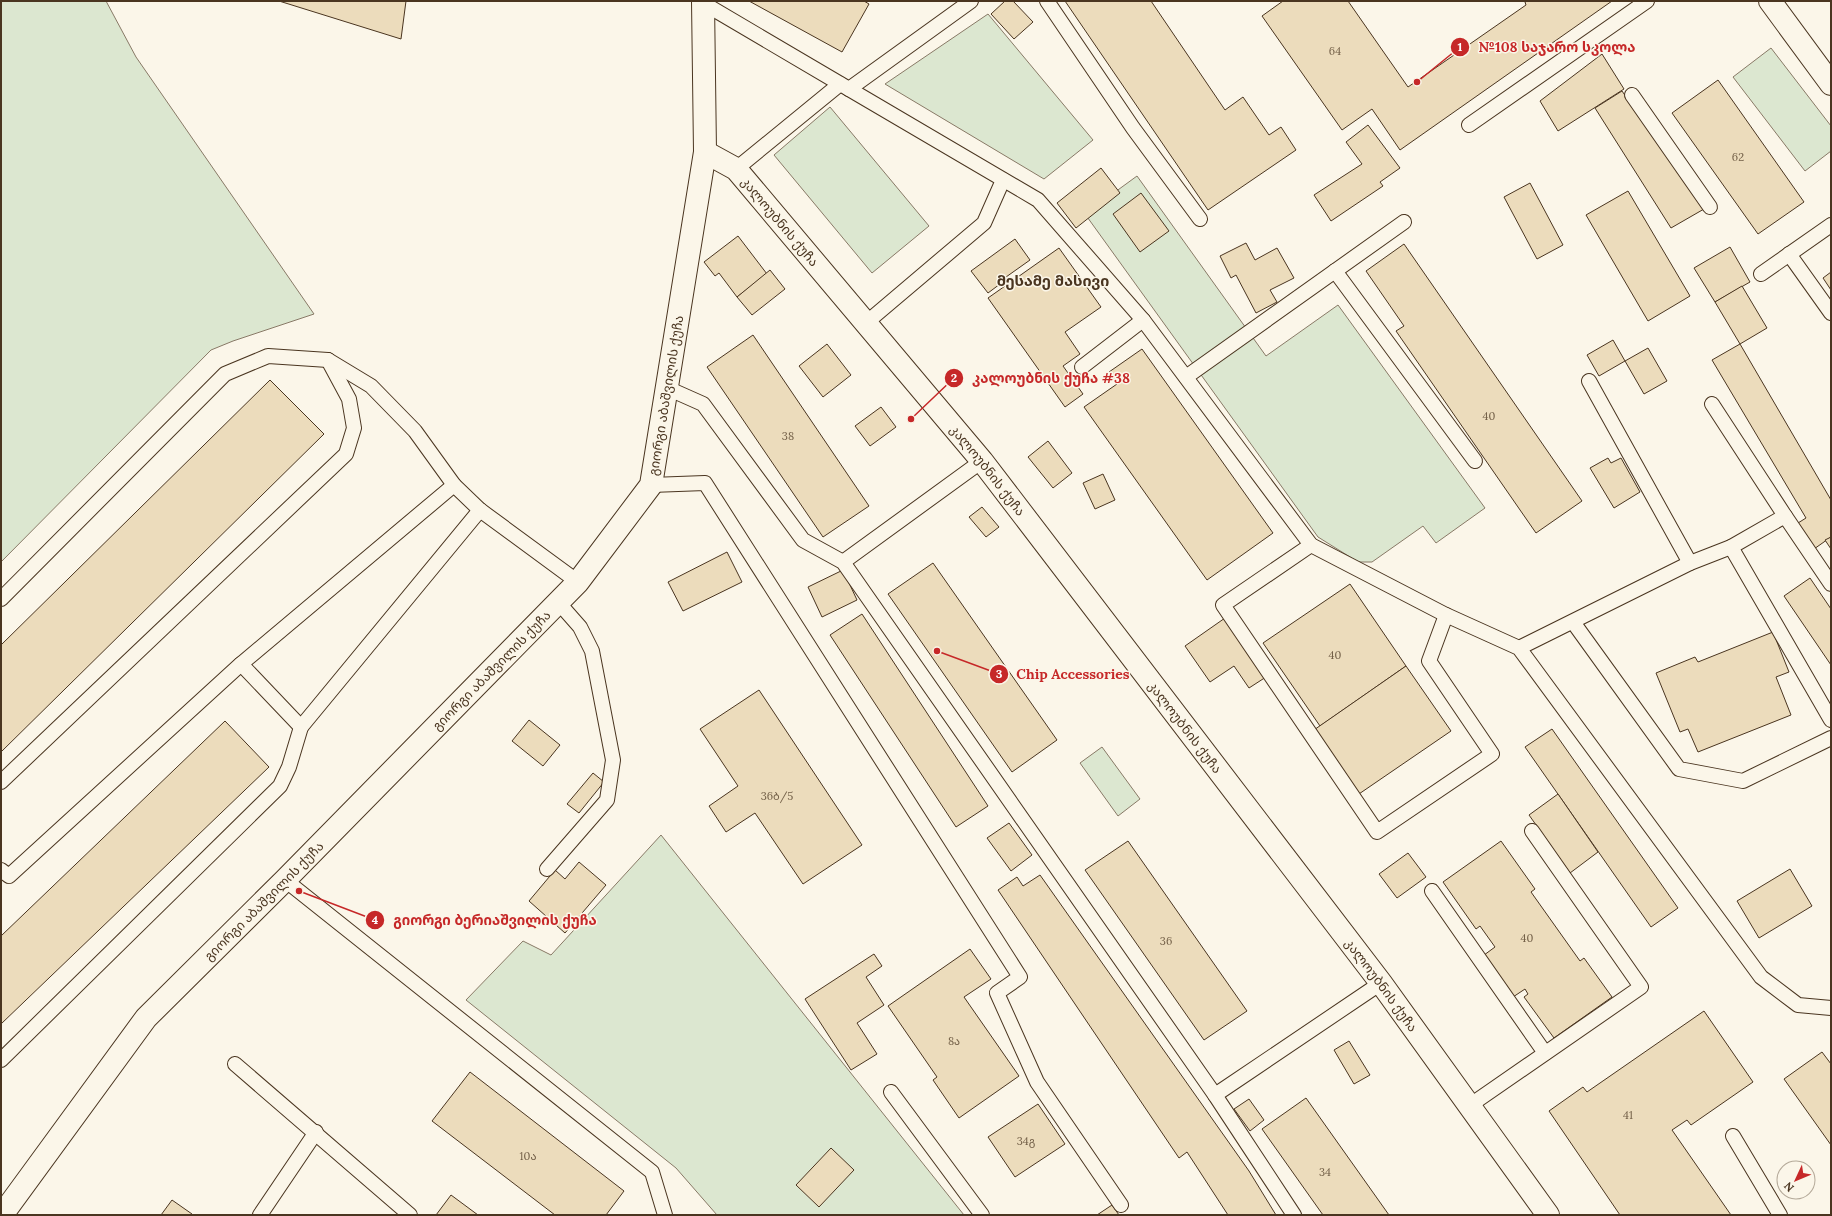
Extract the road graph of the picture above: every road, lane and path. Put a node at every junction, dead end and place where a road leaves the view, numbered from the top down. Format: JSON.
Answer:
{"nodes":[{"id":1,"x":971,"y":1,"type":"edge"},
{"id":2,"x":1047,"y":1,"type":"edge"},
{"id":3,"x":1647,"y":1,"type":"edge"},
{"id":4,"x":1770,"y":1,"type":"edge"},
{"id":5,"x":703,"y":2,"type":"edge"},
{"id":6,"x":1831,"y":84,"type":"edge"},
{"id":7,"x":845,"y":87,"type":"junction"},
{"id":8,"x":1632,"y":95,"type":"dead end"},
{"id":9,"x":1469,"y":125,"type":"dead end"},
{"id":10,"x":704,"y":152,"type":"junction"},
{"id":11,"x":736,"y":168,"type":"junction"},
{"id":12,"x":1003,"y":180,"type":"junction"},
{"id":13,"x":1710,"y":207,"type":"dead end"},
{"id":14,"x":1200,"y":219,"type":"dead end"},
{"id":15,"x":1404,"y":222,"type":"dead end"},
{"id":16,"x":1831,"y":225,"type":"edge"},
{"id":17,"x":1789,"y":254,"type":"junction"},
{"id":18,"x":1335,"y":271,"type":"junction"},
{"id":19,"x":1761,"y":274,"type":"dead end"},
{"id":20,"x":1831,"y":314,"type":"edge"},
{"id":21,"x":1143,"y":320,"type":"junction"},
{"id":22,"x":866,"y":323,"type":"junction"},
{"id":23,"x":328,"y":360,"type":"junction"},
{"id":24,"x":1082,"y":367,"type":"dead end"},
{"id":25,"x":1186,"y":378,"type":"junction"},
{"id":26,"x":1589,"y":381,"type":"dead end"},
{"id":27,"x":667,"y":388,"type":"junction"},
{"id":28,"x":1712,"y":404,"type":"dead end"},
{"id":29,"x":982,"y":461,"type":"junction"},
{"id":30,"x":1475,"y":461,"type":"dead end"},
{"id":31,"x":454,"y":485,"type":"junction"},
{"id":32,"x":651,"y":485,"type":"junction"},
{"id":33,"x":480,"y":510,"type":"junction"},
{"id":34,"x":1785,"y":516,"type":"junction"},
{"id":35,"x":1312,"y":545,"type":"junction"},
{"id":36,"x":1731,"y":547,"type":"junction"},
{"id":37,"x":843,"y":562,"type":"junction"},
{"id":38,"x":1690,"y":563,"type":"junction"},
{"id":39,"x":578,"y":582,"type":"junction"},
{"id":40,"x":1831,"y":584,"type":"edge"},
{"id":41,"x":1,"y":599,"type":"edge"},
{"id":42,"x":558,"y":602,"type":"junction"},
{"id":43,"x":1446,"y":615,"type":"junction"},
{"id":44,"x":1573,"y":622,"type":"junction"},
{"id":45,"x":1519,"y":648,"type":"junction"},
{"id":46,"x":241,"y":664,"type":"junction"},
{"id":47,"x":1831,"y":720,"type":"edge"},
{"id":48,"x":300,"y":727,"type":"junction"},
{"id":49,"x":1831,"y":738,"type":"edge"},
{"id":50,"x":1,"y":782,"type":"edge"},
{"id":51,"x":1532,"y":832,"type":"dead end"},
{"id":52,"x":547,"y":869,"type":"dead end"},
{"id":53,"x":4,"y":877,"type":"edge"},
{"id":54,"x":285,"y":880,"type":"junction"},
{"id":55,"x":1432,"y":891,"type":"dead end"},
{"id":56,"x":1381,"y":983,"type":"junction"},
{"id":57,"x":1831,"y":1008,"type":"edge"},
{"id":58,"x":1545,"y":1053,"type":"junction"},
{"id":59,"x":1,"y":1060,"type":"edge"},
{"id":60,"x":235,"y":1064,"type":"dead end"},
{"id":61,"x":891,"y":1092,"type":"dead end"},
{"id":62,"x":1214,"y":1096,"type":"junction"},
{"id":63,"x":1469,"y":1106,"type":"junction"},
{"id":64,"x":316,"y":1132,"type":"junction"},
{"id":65,"x":1733,"y":1136,"type":"dead end"},
{"id":66,"x":1121,"y":1205,"type":"dead end"},
{"id":67,"x":2,"y":1215,"type":"edge"},
{"id":68,"x":260,"y":1215,"type":"edge"},
{"id":69,"x":410,"y":1215,"type":"edge"},
{"id":70,"x":665,"y":1215,"type":"edge"},
{"id":71,"x":982,"y":1215,"type":"edge"},
{"id":72,"x":1294,"y":1215,"type":"edge"},
{"id":73,"x":1548,"y":1215,"type":"edge"},
{"id":74,"x":1780,"y":1215,"type":"edge"}],
"edges":[{"from":1,"to":7,"type":"lane"},
{"from":2,"to":14,"type":"lane"},
{"from":3,"to":9,"type":"lane"},
{"from":4,"to":6,"type":"street"},
{"from":5,"to":7,"type":"lane"},
{"from":5,"to":10,"type":"street","name":"გიორგი აბაშვილის ქუჩა"},
{"from":7,"to":11,"type":"lane"},
{"from":7,"to":12,"type":"lane"},
{"from":8,"to":13,"type":"lane"},
{"from":10,"to":11,"type":"street","name":"კალოუბნის ქუჩა"},
{"from":10,"to":27,"type":"street","name":"გიორგი აბაშვილის ქუჩა"},
{"from":11,"to":22,"type":"street","name":"კალოუბნის ქუჩა"},
{"from":12,"to":21,"type":"lane"},
{"from":12,"to":22,"type":"lane"},
{"from":15,"to":18,"type":"lane"},
{"from":16,"to":17,"type":"lane"},
{"from":17,"to":19,"type":"lane"},
{"from":17,"to":20,"type":"lane"},
{"from":18,"to":25,"type":"lane"},
{"from":18,"to":30,"type":"lane"},
{"from":21,"to":24,"type":"lane"},
{"from":21,"to":25,"type":"lane"},
{"from":22,"to":29,"type":"street","name":"კალოუბნის ქუჩა"},
{"from":23,"to":31,"type":"lane"},
{"from":23,"to":41,"type":"lane"},
{"from":23,"to":50,"type":"lane"},
{"from":25,"to":35,"type":"lane"},
{"from":26,"to":38,"type":"lane"},
{"from":27,"to":32,"type":"street","name":"გიორგი აბაშვილის ქუჩა"},
{"from":27,"to":37,"type":"lane"},
{"from":28,"to":34,"type":"lane"},
{"from":29,"to":37,"type":"lane"},
{"from":29,"to":56,"type":"street","name":"კალოუბნის ქუჩა"},
{"from":31,"to":33,"type":"lane"},
{"from":31,"to":46,"type":"lane"},
{"from":32,"to":39,"type":"street","name":"გიორგი აბაშვილის ქუჩა"},
{"from":32,"to":66,"type":"lane"},
{"from":33,"to":39,"type":"lane"},
{"from":33,"to":48,"type":"lane"},
{"from":34,"to":36,"type":"lane"},
{"from":34,"to":40,"type":"lane"},
{"from":35,"to":43,"type":"lane"},
{"from":35,"to":43,"type":"lane"},
{"from":36,"to":38,"type":"lane"},
{"from":36,"to":47,"type":"lane"},
{"from":37,"to":62,"type":"lane"},
{"from":38,"to":44,"type":"lane"},
{"from":39,"to":42,"type":"street","name":"გიორგი აბაშვილის ქუჩა"},
{"from":42,"to":52,"type":"lane"},
{"from":42,"to":54,"type":"street","name":"გიორგი აბაშვილის ქუჩა"},
{"from":43,"to":45,"type":"lane"},
{"from":44,"to":45,"type":"lane"},
{"from":44,"to":49,"type":"lane"},
{"from":45,"to":57,"type":"lane"},
{"from":46,"to":48,"type":"lane"},
{"from":46,"to":53,"type":"lane"},
{"from":48,"to":59,"type":"lane"},
{"from":51,"to":58,"type":"lane"},
{"from":54,"to":67,"type":"street","name":"გიორგი აბაშვილის ქუჩა"},
{"from":54,"to":70,"type":"lane"},
{"from":55,"to":58,"type":"lane"},
{"from":56,"to":62,"type":"lane"},
{"from":56,"to":63,"type":"street","name":"კალოუბნის ქუჩა"},
{"from":58,"to":63,"type":"lane"},
{"from":60,"to":64,"type":"lane"},
{"from":61,"to":71,"type":"lane"},
{"from":62,"to":72,"type":"lane"},
{"from":63,"to":73,"type":"street","name":"კალოუბნის ქუჩა"},
{"from":64,"to":68,"type":"lane"},
{"from":64,"to":69,"type":"lane"},
{"from":65,"to":74,"type":"lane"}]}
